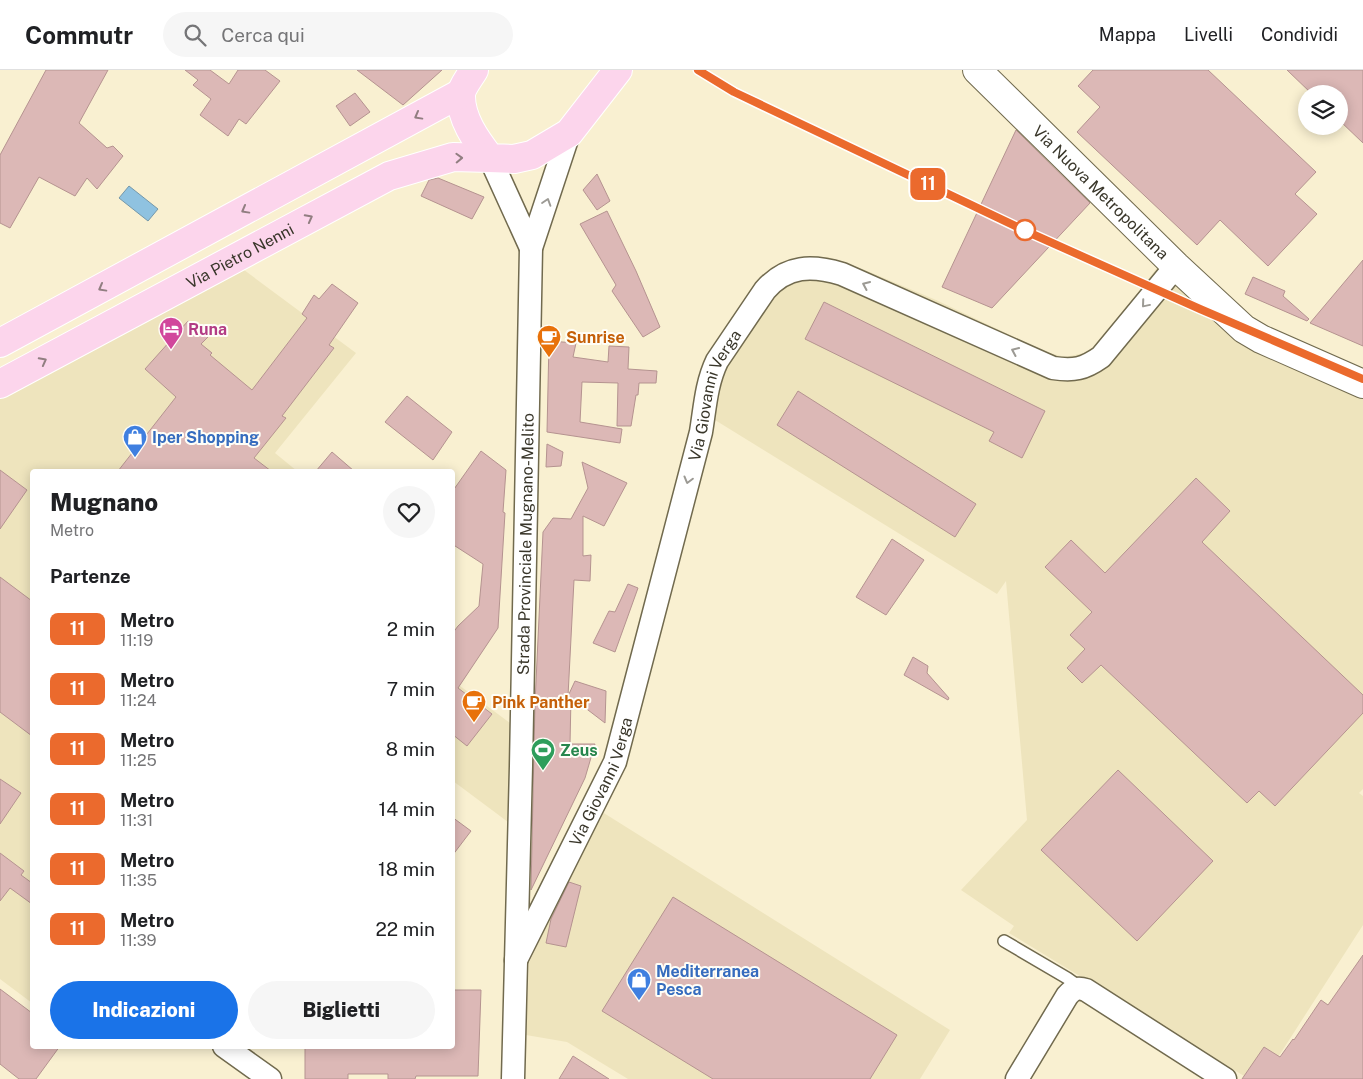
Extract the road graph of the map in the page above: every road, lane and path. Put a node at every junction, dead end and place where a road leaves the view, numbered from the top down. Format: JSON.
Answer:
{"nodes":[{"id":1,"x":618,"y":70,"type":"edge"},
{"id":2,"x":977,"y":70,"type":"edge"},
{"id":3,"x":468,"y":81,"type":"edge"},
{"id":4,"x":569,"y":132,"type":"junction"},
{"id":5,"x":490,"y":158,"type":"junction"},
{"id":6,"x":532,"y":248,"type":"junction"},
{"id":7,"x":1176,"y":266,"type":"junction"},
{"id":8,"x":1227,"y":313,"type":"junction"},
{"id":9,"x":0,"y":343,"type":"edge"},
{"id":10,"x":1363,"y":366,"type":"edge"},
{"id":11,"x":0,"y":384,"type":"edge"},
{"id":12,"x":1363,"y":384,"type":"edge"},
{"id":13,"x":1004,"y":941,"type":"dead end"},
{"id":14,"x":516,"y":960,"type":"junction"},
{"id":15,"x":1081,"y":988,"type":"junction"},
{"id":16,"x":228,"y":1049,"type":"edge"},
{"id":17,"x":270,"y":1079,"type":"edge"},
{"id":18,"x":513,"y":1079,"type":"edge"},
{"id":19,"x":1016,"y":1079,"type":"edge"},
{"id":20,"x":1225,"y":1079,"type":"edge"}],
"edges":[{"from":1,"to":4,"type":"main road","name":"Via Pietro Nenni"},
{"from":2,"to":7,"type":"street","name":"Via Nuova Metropolitana"},
{"from":3,"to":5,"type":"main road"},
{"from":3,"to":9,"type":"main road","one_way":true},
{"from":4,"to":5,"type":"main road","name":"Via Pietro Nenni"},
{"from":6,"to":4,"type":"street","name":"Strada Provinciale Mugnano-Melito","one_way":true},
{"from":5,"to":6,"type":"street","name":"Strada Provinciale Mugnano-Melito"},
{"from":11,"to":5,"type":"main road","name":"Via Pietro Nenni","one_way":true},
{"from":6,"to":14,"type":"street","name":"Strada Provinciale Mugnano-Melito"},
{"from":7,"to":8,"type":"street","name":"Via Nuova Metropolitana"},
{"from":7,"to":14,"type":"street","name":"Via Giovanni Verga","one_way":true},
{"from":8,"to":10,"type":"street"},
{"from":8,"to":12,"type":"street","name":"Via Nuova Metropolitana"},
{"from":13,"to":15,"type":"lane"},
{"from":14,"to":18,"type":"street","name":"Strada Provinciale Mugnano-Melito"},
{"from":15,"to":19,"type":"street"},
{"from":15,"to":20,"type":"street"},
{"from":16,"to":17,"type":"street"}]}
